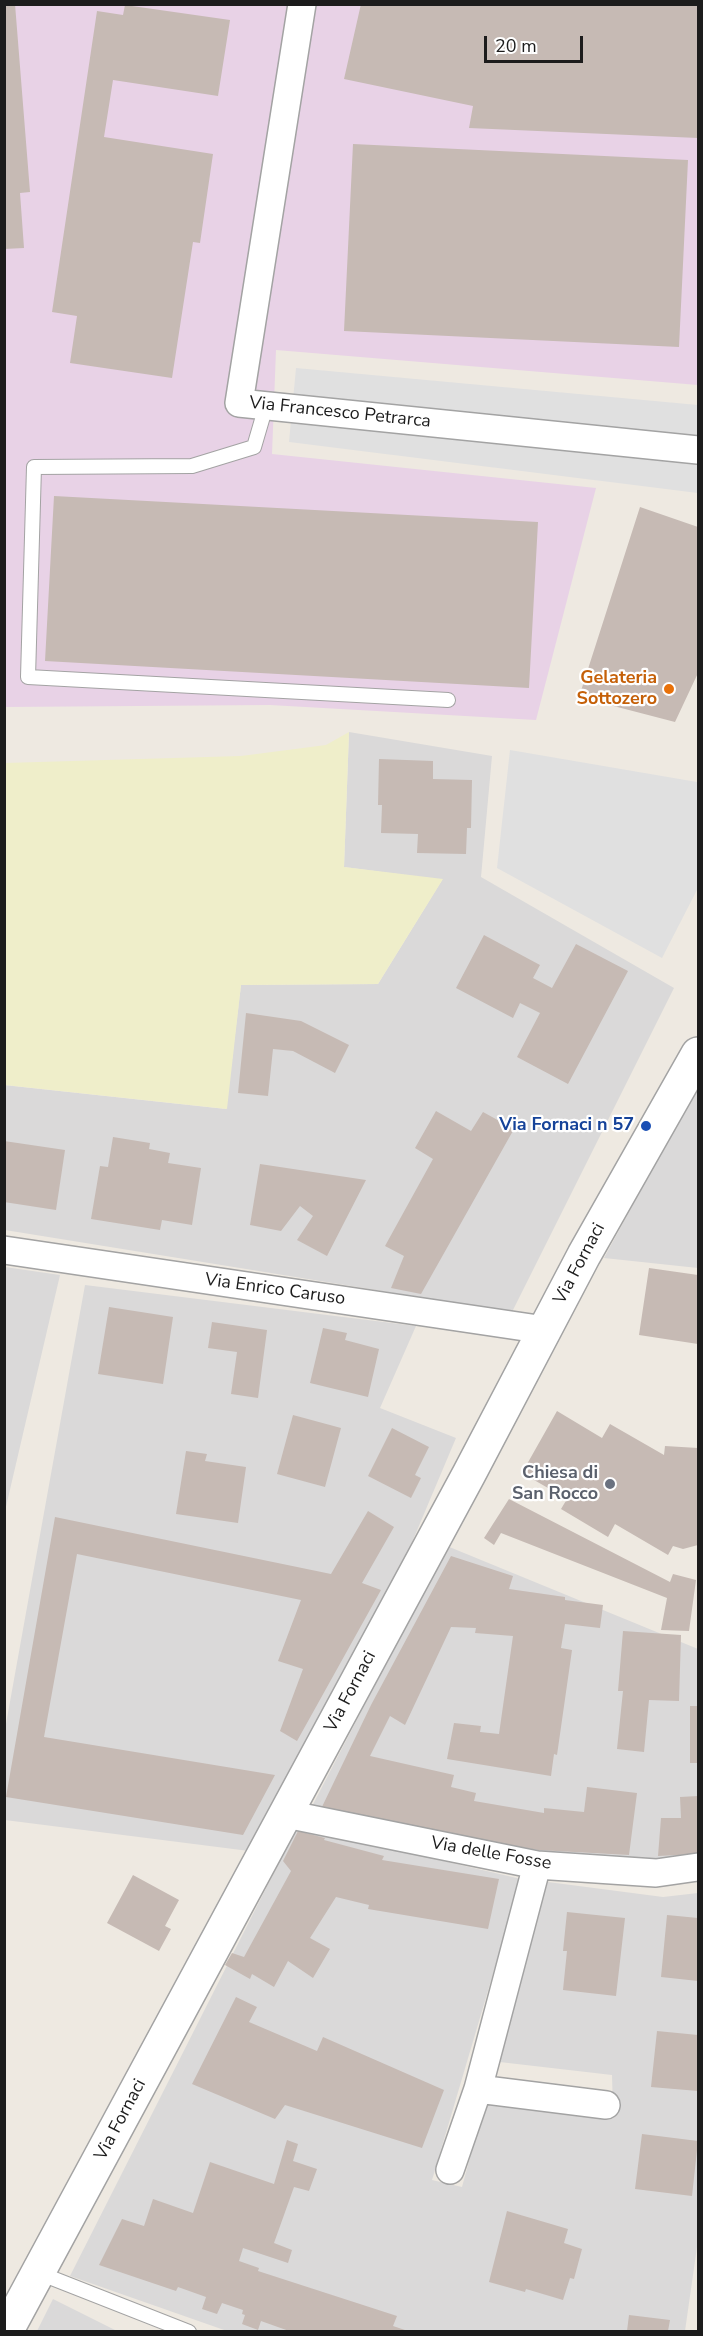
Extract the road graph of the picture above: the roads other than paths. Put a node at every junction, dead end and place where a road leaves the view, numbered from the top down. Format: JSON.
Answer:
{"nodes":[{"id":1,"x":302,"y":4,"type":"edge"},
{"id":2,"x":266,"y":406,"type":"junction"},
{"id":3,"x":699,"y":450,"type":"edge"},
{"id":4,"x":448,"y":700,"type":"dead end"},
{"id":5,"x":699,"y":1054,"type":"edge"},
{"id":6,"x":4,"y":1250,"type":"edge"},
{"id":7,"x":545,"y":1330,"type":"junction"},
{"id":8,"x":286,"y":1814,"type":"junction"},
{"id":9,"x":537,"y":1865,"type":"junction"},
{"id":10,"x":699,"y":1867,"type":"edge"},
{"id":11,"x":478,"y":2089,"type":"junction"},
{"id":12,"x":606,"y":2105,"type":"dead end"},
{"id":13,"x":450,"y":2170,"type":"dead end"},
{"id":14,"x":39,"y":2273,"type":"junction"},
{"id":15,"x":6,"y":2331,"type":"edge"},
{"id":16,"x":189,"y":2331,"type":"edge"}],
"edges":[{"from":1,"to":2,"type":"street","name":"Via Francesco Petrarca"},
{"from":2,"to":3,"type":"street","name":"Via Francesco Petrarca"},
{"from":2,"to":4,"type":"lane"},
{"from":5,"to":7,"type":"street","name":"Via Fornaci"},
{"from":6,"to":7,"type":"street","name":"Via Enrico Caruso"},
{"from":7,"to":8,"type":"street","name":"Via Fornaci"},
{"from":8,"to":9,"type":"street","name":"Via delle Fosse"},
{"from":8,"to":14,"type":"street","name":"Via Fornaci"},
{"from":9,"to":10,"type":"street","name":"Via delle Fosse"},
{"from":9,"to":11,"type":"street"},
{"from":11,"to":12,"type":"street"},
{"from":11,"to":13,"type":"street"},
{"from":14,"to":15,"type":"street","name":"Via Fornaci"},
{"from":14,"to":16,"type":"lane"}]}
